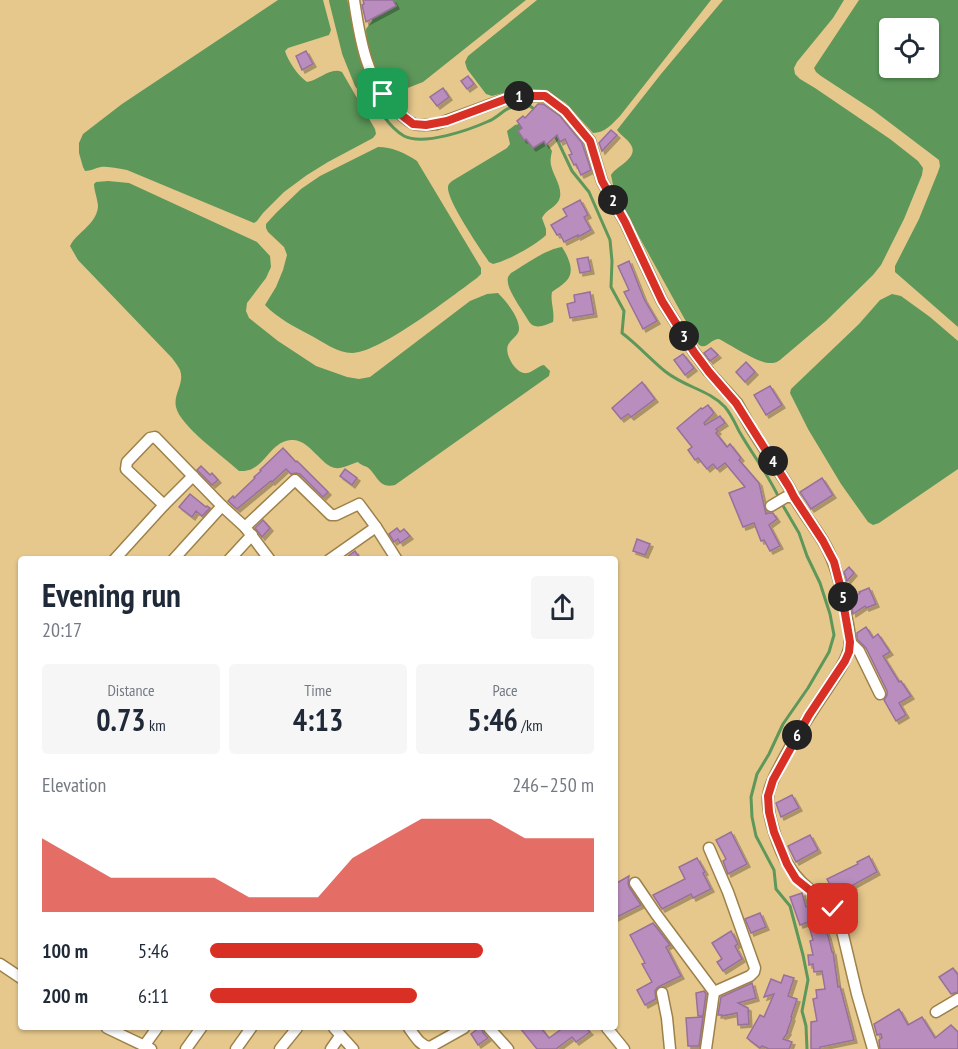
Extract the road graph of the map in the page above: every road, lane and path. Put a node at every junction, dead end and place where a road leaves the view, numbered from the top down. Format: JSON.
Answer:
{"nodes":[{"id":1,"x":354,"y":0,"type":"edge"},
{"id":2,"x":193,"y":476,"type":"junction"},
{"id":3,"x":790,"y":497,"type":"junction"},
{"id":4,"x":164,"y":505,"type":"junction"},
{"id":5,"x":773,"y":505,"type":"dead end"},
{"id":6,"x":222,"y":507,"type":"junction"},
{"id":7,"x":376,"y":527,"type":"junction"},
{"id":8,"x":249,"y":531,"type":"junction"},
{"id":9,"x":118,"y":556,"type":"edge"},
{"id":10,"x":177,"y":556,"type":"edge"},
{"id":11,"x":232,"y":556,"type":"edge"},
{"id":12,"x":267,"y":556,"type":"edge"},
{"id":13,"x":335,"y":556,"type":"edge"},
{"id":14,"x":394,"y":556,"type":"edge"},
{"id":15,"x":850,"y":642,"type":"junction"},
{"id":16,"x":880,"y":694,"type":"dead end"},
{"id":17,"x":709,"y":848,"type":"dead end"},
{"id":18,"x":635,"y":883,"type":"dead end"},
{"id":19,"x":0,"y":964,"type":"edge"},
{"id":20,"x":18,"y":976,"type":"edge"},
{"id":21,"x":714,"y":992,"type":"junction"},
{"id":22,"x":662,"y":993,"type":"dead end"},
{"id":23,"x":958,"y":999,"type":"edge"},
{"id":24,"x":936,"y":1012,"type":"dead end"},
{"id":25,"x":111,"y":1030,"type":"edge"},
{"id":26,"x":156,"y":1030,"type":"edge"},
{"id":27,"x":200,"y":1030,"type":"edge"},
{"id":28,"x":250,"y":1030,"type":"edge"},
{"id":29,"x":295,"y":1030,"type":"edge"},
{"id":30,"x":411,"y":1030,"type":"edge"},
{"id":31,"x":460,"y":1030,"type":"edge"},
{"id":32,"x":491,"y":1030,"type":"edge"},
{"id":33,"x":609,"y":1030,"type":"edge"},
{"id":34,"x":337,"y":1031,"type":"edge"},
{"id":35,"x":147,"y":1047,"type":"edge"},
{"id":36,"x":186,"y":1049,"type":"edge"},
{"id":37,"x":236,"y":1049,"type":"edge"},
{"id":38,"x":280,"y":1049,"type":"edge"},
{"id":39,"x":331,"y":1049,"type":"edge"},
{"id":40,"x":352,"y":1049,"type":"edge"},
{"id":41,"x":508,"y":1049,"type":"edge"},
{"id":42,"x":624,"y":1049,"type":"edge"},
{"id":43,"x":670,"y":1049,"type":"edge"},
{"id":44,"x":706,"y":1049,"type":"edge"},
{"id":45,"x":873,"y":1049,"type":"edge"}],
"edges":[{"from":1,"to":3,"type":"street"},
{"from":2,"to":4,"type":"street"},
{"from":2,"to":4,"type":"street"},
{"from":2,"to":6,"type":"street"},
{"from":3,"to":5,"type":"street"},
{"from":3,"to":15,"type":"street"},
{"from":4,"to":9,"type":"street"},
{"from":6,"to":8,"type":"street"},
{"from":6,"to":10,"type":"street"},
{"from":7,"to":8,"type":"street"},
{"from":7,"to":13,"type":"street"},
{"from":7,"to":14,"type":"street"},
{"from":8,"to":11,"type":"street"},
{"from":8,"to":12,"type":"street"},
{"from":15,"to":16,"type":"street"},
{"from":15,"to":45,"type":"street"},
{"from":17,"to":21,"type":"street"},
{"from":18,"to":21,"type":"street"},
{"from":19,"to":20,"type":"street"},
{"from":21,"to":44,"type":"street"},
{"from":22,"to":43,"type":"street"},
{"from":23,"to":24,"type":"street"},
{"from":25,"to":35,"type":"street"},
{"from":26,"to":35,"type":"street"},
{"from":27,"to":36,"type":"street"},
{"from":28,"to":37,"type":"street"},
{"from":29,"to":38,"type":"street"},
{"from":30,"to":31,"type":"street"},
{"from":32,"to":41,"type":"street"},
{"from":33,"to":42,"type":"street"},
{"from":34,"to":39,"type":"street"},
{"from":34,"to":40,"type":"street"}]}
